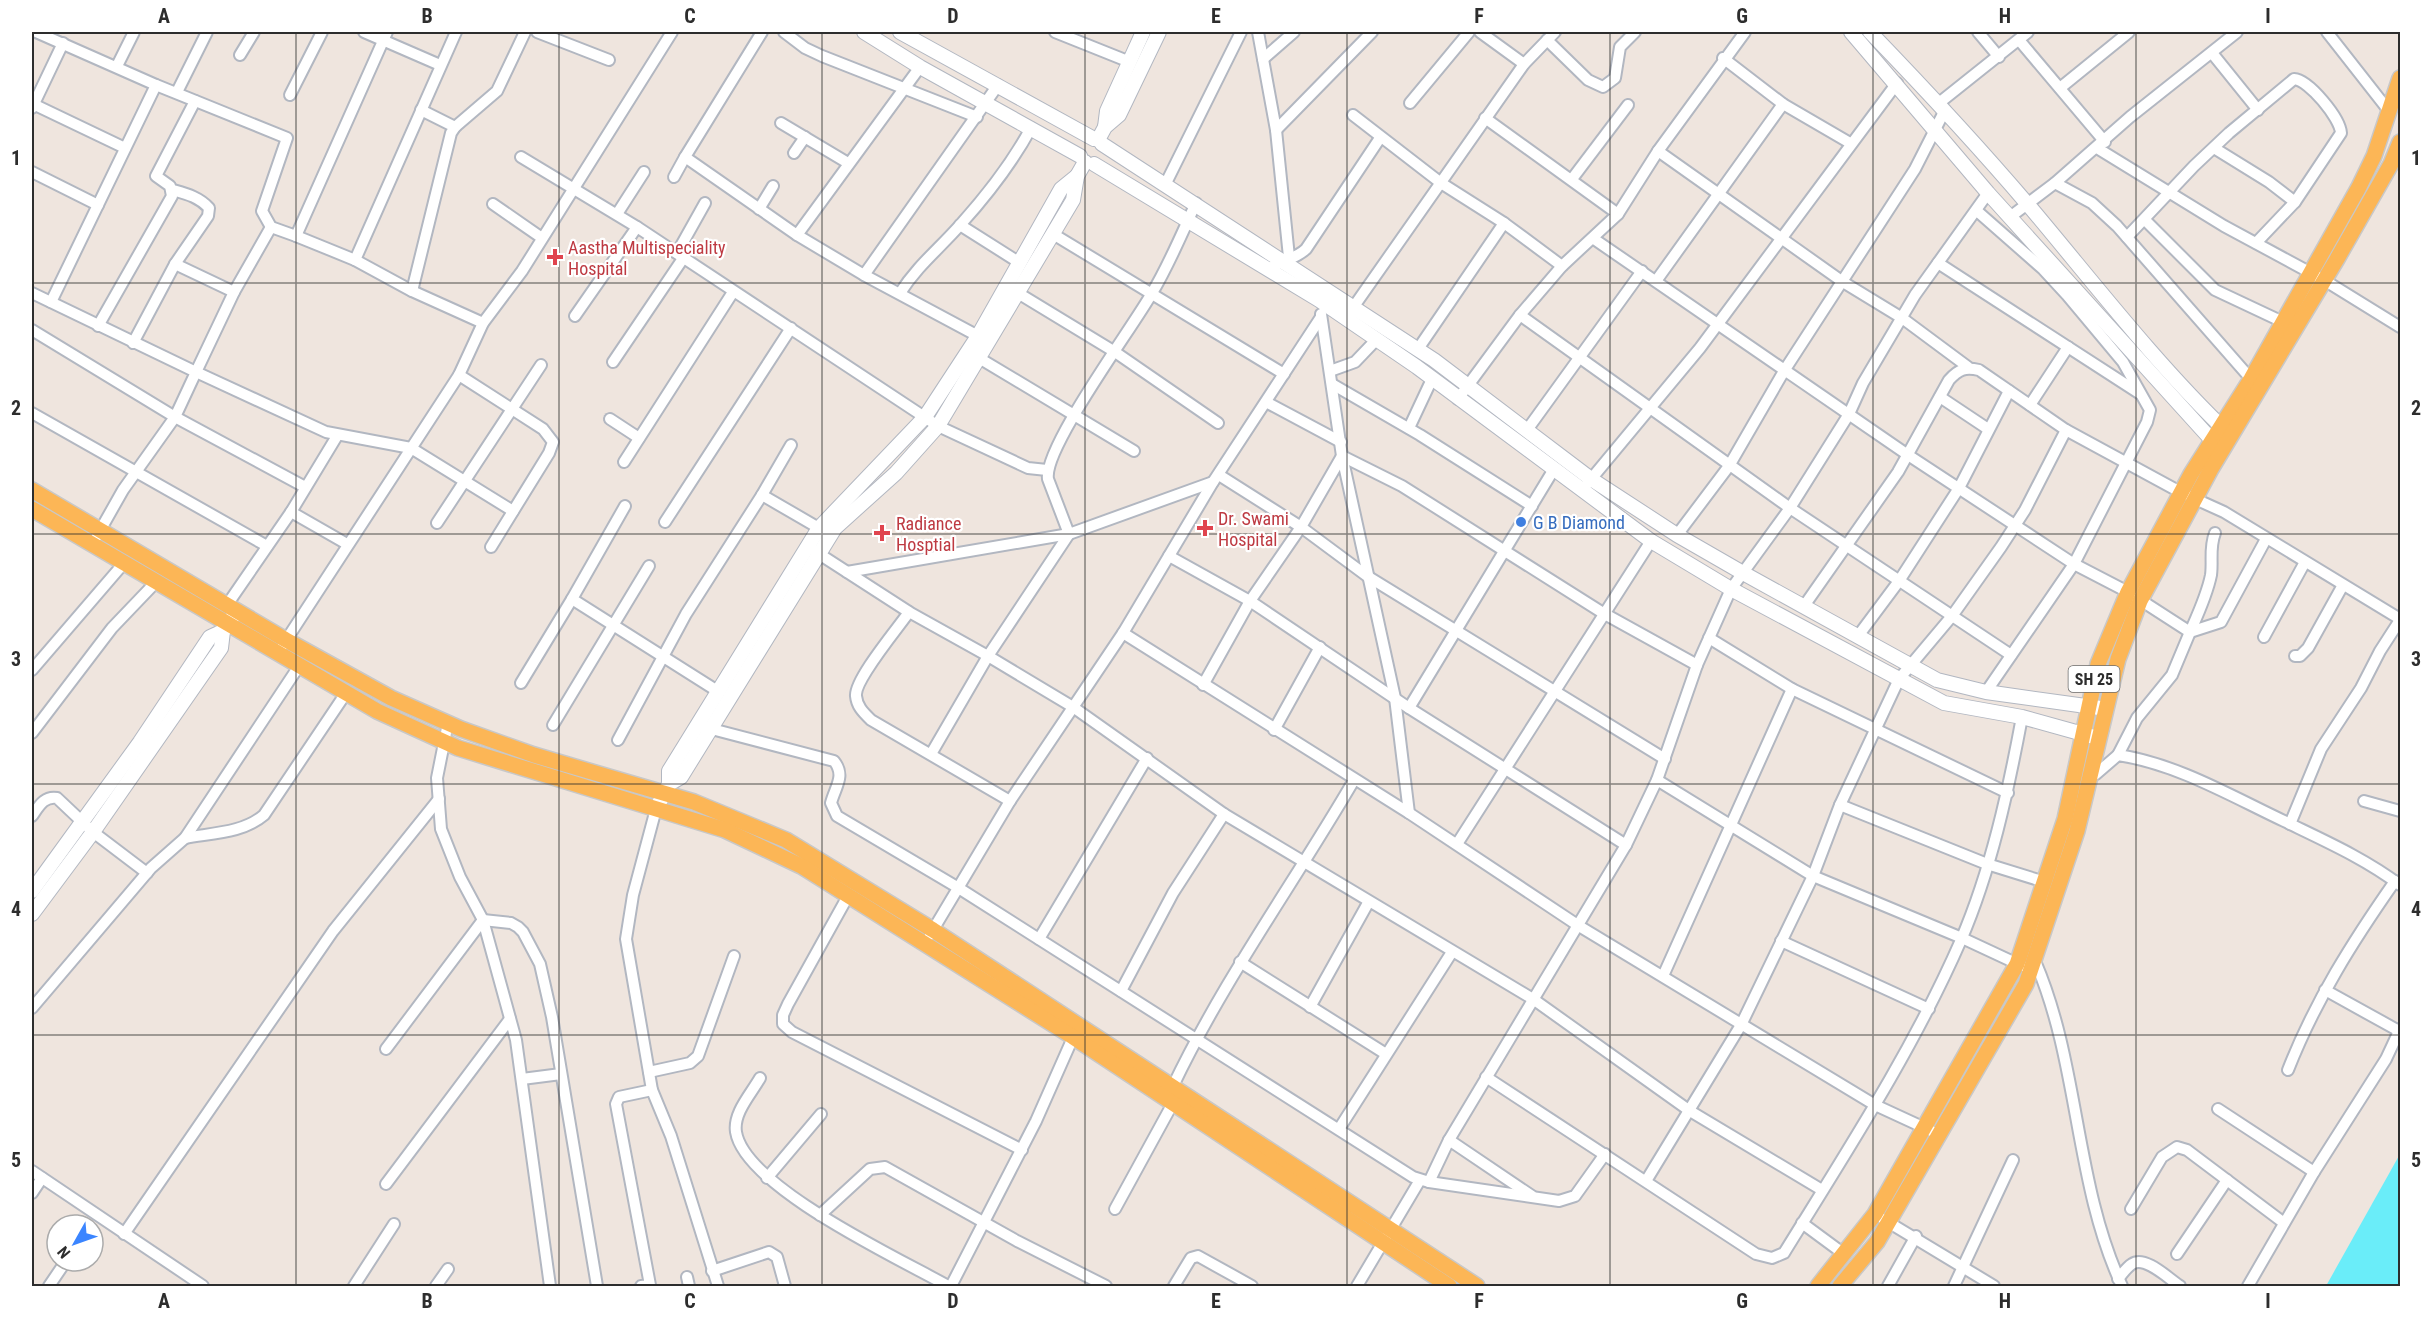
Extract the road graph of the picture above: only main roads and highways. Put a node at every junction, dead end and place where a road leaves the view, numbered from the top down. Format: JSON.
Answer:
{"nodes":[{"id":1,"x":2400,"y":78,"type":"edge"},
{"id":2,"x":2400,"y":142,"type":"edge"},
{"id":3,"x":2226,"y":431,"type":"junction"},
{"id":4,"x":32,"y":490,"type":"edge"},
{"id":5,"x":32,"y":509,"type":"edge"},
{"id":6,"x":2134,"y":596,"type":"junction"},
{"id":7,"x":229,"y":618,"type":"junction"},
{"id":8,"x":282,"y":647,"type":"junction"},
{"id":9,"x":532,"y":763,"type":"junction"},
{"id":10,"x":2028,"y":965,"type":"junction"},
{"id":11,"x":1076,"y":1031,"type":"junction"},
{"id":12,"x":1386,"y":1235,"type":"junction"},
{"id":13,"x":1441,"y":1284,"type":"edge"},
{"id":14,"x":1477,"y":1287,"type":"edge"},
{"id":15,"x":1818,"y":1287,"type":"edge"},
{"id":16,"x":1840,"y":1287,"type":"edge"}],
"edges":[{"from":1,"to":3,"type":"main road","number":"SH 25"},
{"from":2,"to":3,"type":"main road"},
{"from":3,"to":6,"type":"main road","number":"SH 25"},
{"from":4,"to":7,"type":"main road"},
{"from":5,"to":7,"type":"main road"},
{"from":6,"to":10,"type":"main road"},
{"from":6,"to":10,"type":"main road","number":"SH 25"},
{"from":7,"to":8,"type":"main road"},
{"from":8,"to":9,"type":"main road"},
{"from":8,"to":9,"type":"main road"},
{"from":9,"to":11,"type":"main road"},
{"from":9,"to":11,"type":"main road"},
{"from":10,"to":15,"type":"main road","number":"SH 25"},
{"from":10,"to":16,"type":"main road"},
{"from":11,"to":12,"type":"main road"},
{"from":11,"to":12,"type":"main road"},
{"from":12,"to":13,"type":"main road"},
{"from":12,"to":14,"type":"main road"}]}
